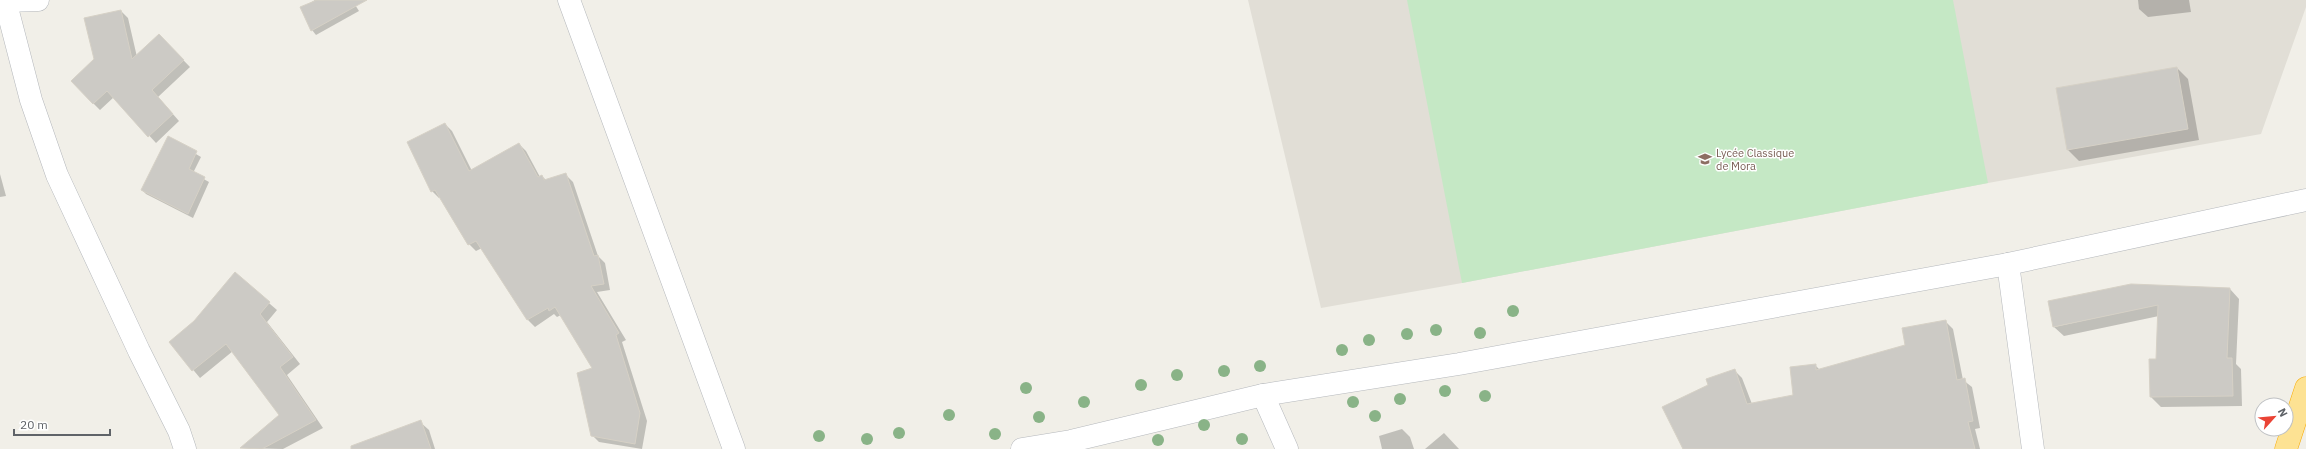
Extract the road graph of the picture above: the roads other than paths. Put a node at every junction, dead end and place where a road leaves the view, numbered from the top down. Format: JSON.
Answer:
{"nodes":[{"id":1,"x":38,"y":0,"type":"edge"},
{"id":2,"x":569,"y":0,"type":"edge"},
{"id":3,"x":5,"y":1,"type":"edge"},
{"id":4,"x":2306,"y":200,"type":"edge"},
{"id":5,"x":2008,"y":264,"type":"junction"},
{"id":6,"x":2306,"y":388,"type":"edge"},
{"id":7,"x":1264,"y":395,"type":"junction"},
{"id":8,"x":185,"y":449,"type":"edge"},
{"id":9,"x":734,"y":449,"type":"edge"},
{"id":10,"x":1022,"y":449,"type":"edge"},
{"id":11,"x":1286,"y":449,"type":"edge"},
{"id":12,"x":2033,"y":449,"type":"edge"},
{"id":13,"x":2286,"y":449,"type":"edge"}],
"edges":[{"from":1,"to":3,"type":"street"},
{"from":2,"to":9,"type":"street"},
{"from":3,"to":8,"type":"street"},
{"from":4,"to":5,"type":"street"},
{"from":5,"to":7,"type":"street"},
{"from":5,"to":12,"type":"street"},
{"from":6,"to":13,"type":"highway"},
{"from":7,"to":10,"type":"street"},
{"from":7,"to":11,"type":"street"}]}
